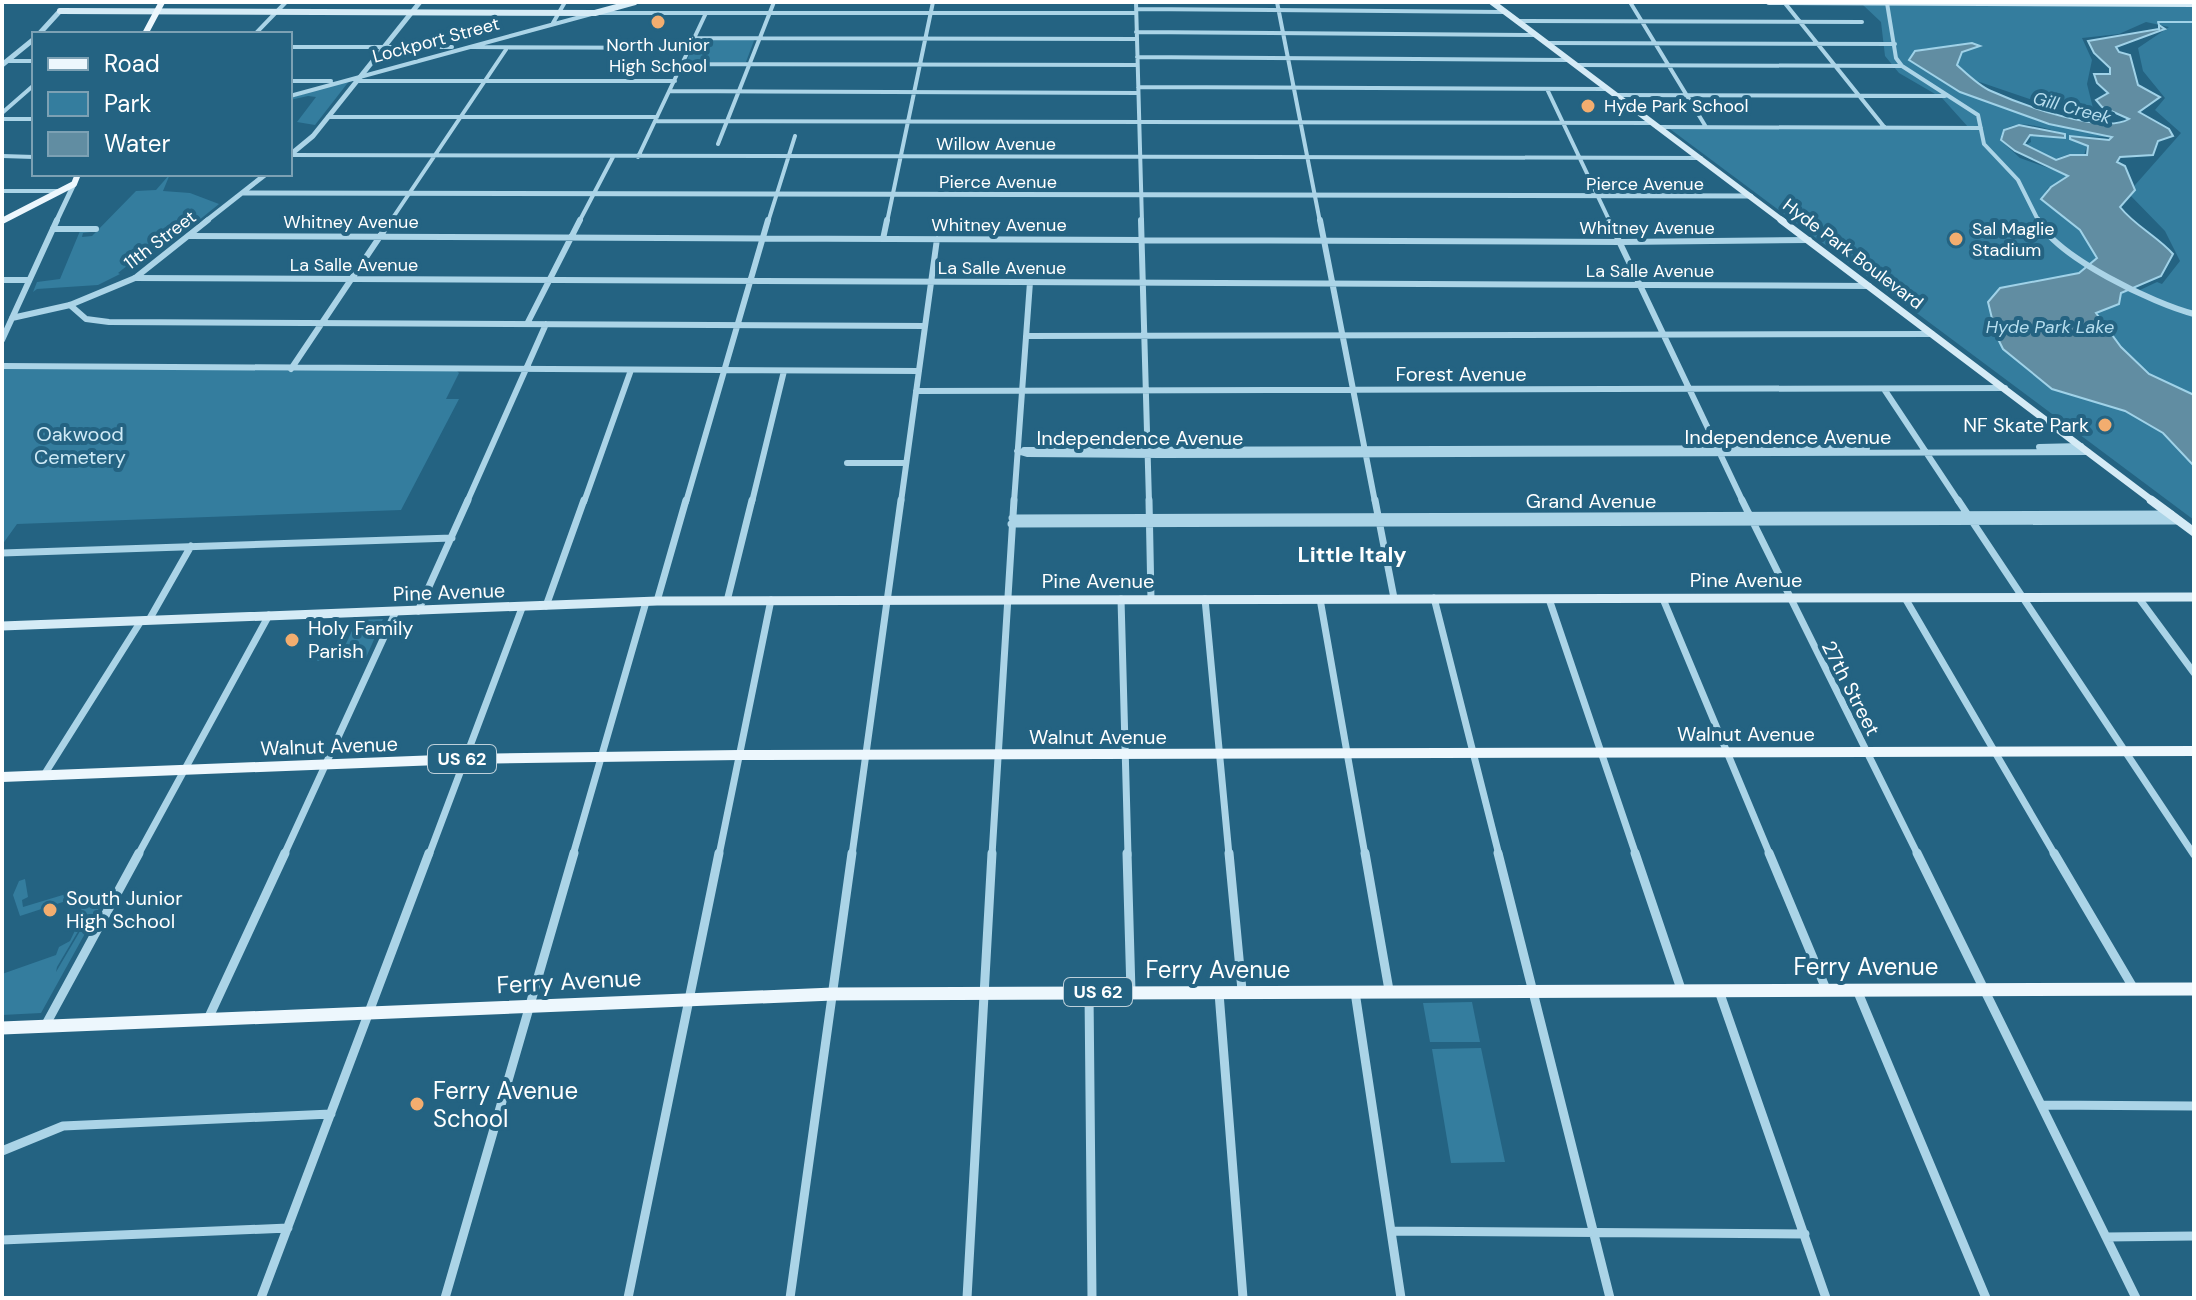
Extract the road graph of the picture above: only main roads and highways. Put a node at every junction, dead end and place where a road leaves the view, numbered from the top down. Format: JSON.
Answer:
{"nodes":[{"id":1,"x":68,"y":2,"type":"edge"},
{"id":2,"x":162,"y":2,"type":"edge"},
{"id":3,"x":635,"y":2,"type":"edge"},
{"id":4,"x":1492,"y":2,"type":"edge"},
{"id":5,"x":1769,"y":2,"type":"edge"},
{"id":6,"x":1784,"y":2,"type":"edge"},
{"id":7,"x":1887,"y":3,"type":"edge"},
{"id":8,"x":1956,"y":3,"type":"edge"},
{"id":9,"x":1968,"y":3,"type":"edge"},
{"id":10,"x":2194,"y":4,"type":"edge"},
{"id":11,"x":157,"y":12,"type":"junction"},
{"id":12,"x":146,"y":32,"type":"edge"},
{"id":13,"x":77,"y":176,"type":"edge"},
{"id":14,"x":2,"y":221,"type":"edge"},
{"id":15,"x":2194,"y":532,"type":"edge"},
{"id":16,"x":2194,"y":597,"type":"edge"},
{"id":17,"x":2,"y":626,"type":"edge"},
{"id":18,"x":2194,"y":751,"type":"edge"},
{"id":19,"x":2,"y":777,"type":"edge"},
{"id":20,"x":2194,"y":989,"type":"edge"},
{"id":21,"x":2,"y":1028,"type":"edge"}],
"edges":[{"from":1,"to":11,"type":"main road"},
{"from":2,"to":11,"type":"main road"},
{"from":3,"to":11,"type":"main road","name":"Lockport Street"},
{"from":4,"to":15,"type":"main road","name":"Hyde Park Boulevard"},
{"from":5,"to":6,"type":"main road"},
{"from":6,"to":7,"type":"main road"},
{"from":7,"to":8,"type":"main road"},
{"from":8,"to":9,"type":"main road"},
{"from":9,"to":10,"type":"main road"},
{"from":11,"to":12,"type":"main road"},
{"from":13,"to":14,"type":"main road"},
{"from":16,"to":17,"type":"main road","name":"Pine Avenue"},
{"from":18,"to":19,"type":"main road","name":"Walnut Avenue","number":"US 62"},
{"from":20,"to":21,"type":"main road","name":"Ferry Avenue","number":"US 62"}]}
